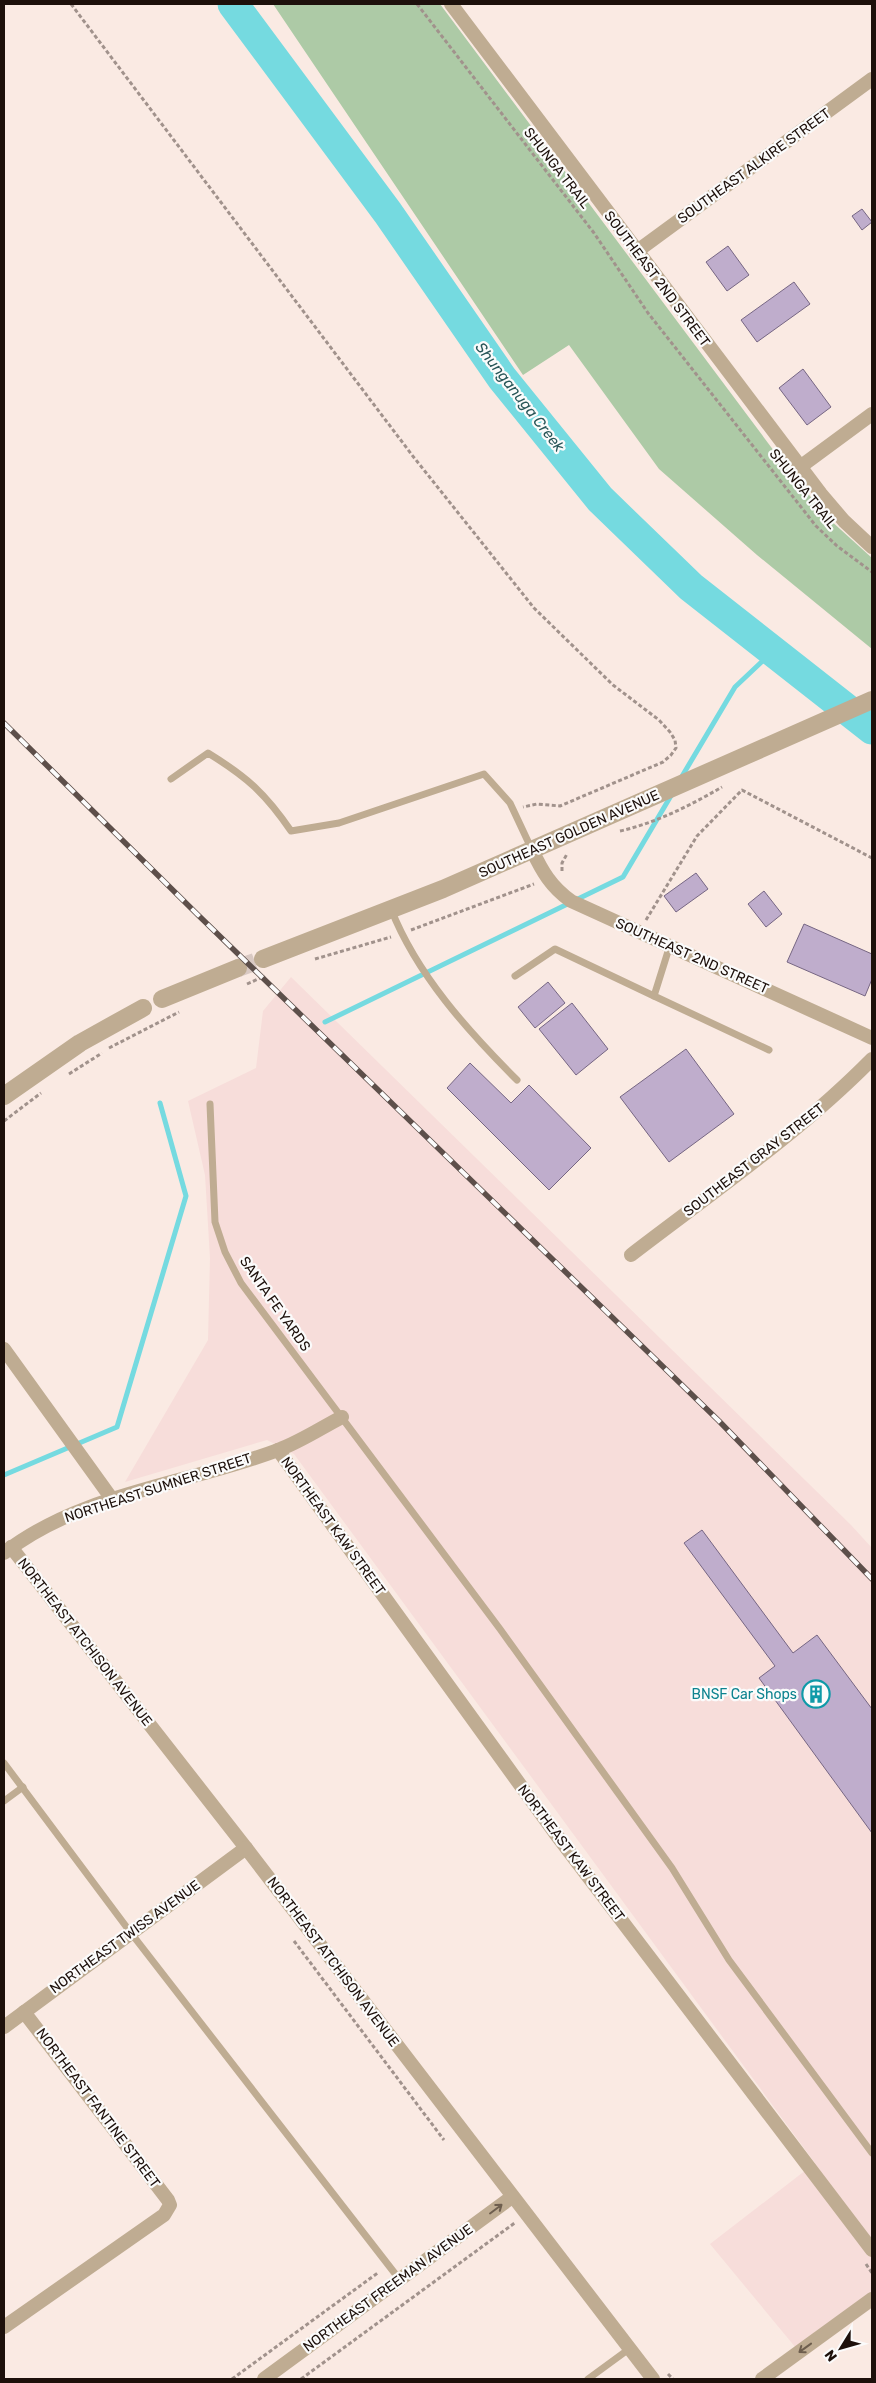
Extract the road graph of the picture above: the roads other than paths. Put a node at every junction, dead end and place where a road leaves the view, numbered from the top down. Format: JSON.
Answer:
{"nodes":[{"id":1,"x":451,"y":4,"type":"edge"},
{"id":2,"x":872,"y":80,"type":"edge"},
{"id":3,"x":636,"y":252,"type":"junction"},
{"id":4,"x":872,"y":414,"type":"edge"},
{"id":5,"x":800,"y":467,"type":"junction"},
{"id":6,"x":872,"y":547,"type":"edge"},
{"id":7,"x":872,"y":700,"type":"edge"},
{"id":8,"x":171,"y":779,"type":"dead end"},
{"id":9,"x":532,"y":850,"type":"junction"},
{"id":10,"x":391,"y":909,"type":"junction"},
{"id":11,"x":670,"y":945,"type":"junction"},
{"id":12,"x":268,"y":966,"type":"tunnel mouth"},
{"id":13,"x":238,"y":968,"type":"tunnel mouth"},
{"id":14,"x":515,"y":976,"type":"dead end"},
{"id":15,"x":654,"y":996,"type":"junction"},
{"id":16,"x":162,"y":999,"type":"dead end"},
{"id":17,"x":143,"y":1008,"type":"dead end"},
{"id":18,"x":872,"y":1038,"type":"edge"},
{"id":19,"x":769,"y":1050,"type":"dead end"},
{"id":20,"x":872,"y":1059,"type":"edge"},
{"id":21,"x":517,"y":1080,"type":"dead end"},
{"id":22,"x":4,"y":1096,"type":"edge"},
{"id":23,"x":210,"y":1104,"type":"dead end"},
{"id":24,"x":631,"y":1255,"type":"dead end"},
{"id":25,"x":4,"y":1349,"type":"edge"},
{"id":26,"x":342,"y":1417,"type":"junction"},
{"id":27,"x":278,"y":1450,"type":"junction"},
{"id":28,"x":112,"y":1499,"type":"junction"},
{"id":29,"x":8,"y":1550,"type":"edge"},
{"id":30,"x":4,"y":1763,"type":"edge"},
{"id":31,"x":22,"y":1787,"type":"junction"},
{"id":32,"x":4,"y":1801,"type":"edge"},
{"id":33,"x":246,"y":1848,"type":"junction"},
{"id":34,"x":131,"y":1933,"type":"junction"},
{"id":35,"x":24,"y":2012,"type":"junction"},
{"id":36,"x":4,"y":2027,"type":"edge"},
{"id":37,"x":872,"y":2153,"type":"edge"},
{"id":38,"x":512,"y":2197,"type":"junction"},
{"id":39,"x":872,"y":2250,"type":"edge"},
{"id":40,"x":400,"y":2280,"type":"junction"},
{"id":41,"x":872,"y":2299,"type":"edge"},
{"id":42,"x":4,"y":2327,"type":"edge"},
{"id":43,"x":629,"y":2349,"type":"junction"},
{"id":44,"x":264,"y":2379,"type":"edge"},
{"id":45,"x":588,"y":2379,"type":"edge"},
{"id":46,"x":653,"y":2379,"type":"edge"},
{"id":47,"x":762,"y":2379,"type":"edge"}],
"edges":[{"from":1,"to":3,"type":"street","name":"SOUTHEAST 2ND STREET"},
{"from":2,"to":3,"type":"street","name":"SOUTHEAST ALKIRE STREET"},
{"from":3,"to":5,"type":"street","name":"SOUTHEAST 2ND STREET"},
{"from":4,"to":5,"type":"street"},
{"from":5,"to":6,"type":"street","name":"SOUTHEAST 2ND STREET"},
{"from":7,"to":9,"type":"street","name":"SOUTHEAST GOLDEN AVENUE"},
{"from":8,"to":9,"type":"lane"},
{"from":9,"to":10,"type":"street","name":"SOUTHEAST GOLDEN AVENUE"},
{"from":9,"to":11,"type":"street","name":"SOUTHEAST 2ND STREET"},
{"from":10,"to":12,"type":"street","name":"SOUTHEAST GOLDEN AVENUE"},
{"from":10,"to":21,"type":"lane"},
{"from":11,"to":15,"type":"lane"},
{"from":11,"to":18,"type":"street","name":"SOUTHEAST 2ND STREET"},
{"from":13,"to":16,"type":"street"},
{"from":14,"to":15,"type":"lane"},
{"from":15,"to":19,"type":"lane"},
{"from":17,"to":22,"type":"street"},
{"from":20,"to":24,"type":"street","name":"SOUTHEAST GRAY STREET"},
{"from":23,"to":26,"type":"lane","name":"SANTA FE YARDS"},
{"from":25,"to":28,"type":"street"},
{"from":26,"to":27,"type":"street","name":"NORTHEAST SUMNER STREET"},
{"from":26,"to":37,"type":"lane","name":"SANTA FE YARDS"},
{"from":27,"to":28,"type":"street","name":"NORTHEAST SUMNER STREET"},
{"from":27,"to":39,"type":"street","name":"NORTHEAST KAW STREET"},
{"from":28,"to":29,"type":"street","name":"NORTHEAST SUMNER STREET"},
{"from":29,"to":33,"type":"street","name":"NORTHEAST ATCHISON AVENUE"},
{"from":30,"to":31,"type":"lane"},
{"from":31,"to":32,"type":"lane"},
{"from":31,"to":34,"type":"lane"},
{"from":33,"to":34,"type":"street","name":"NORTHEAST TWISS AVENUE"},
{"from":33,"to":38,"type":"street","name":"NORTHEAST ATCHISON AVENUE"},
{"from":34,"to":35,"type":"street","name":"NORTHEAST TWISS AVENUE"},
{"from":34,"to":40,"type":"lane"},
{"from":35,"to":36,"type":"street","name":"NORTHEAST TWISS AVENUE"},
{"from":35,"to":42,"type":"street","name":"NORTHEAST FANTINE STREET"},
{"from":40,"to":38,"type":"street","name":"NORTHEAST FREEMAN AVENUE","one_way":true},
{"from":38,"to":43,"type":"street","name":"NORTHEAST ATCHISON AVENUE"},
{"from":40,"to":44,"type":"street","name":"NORTHEAST FREEMAN AVENUE"},
{"from":41,"to":47,"type":"street","one_way":true},
{"from":43,"to":45,"type":"lane"},
{"from":43,"to":46,"type":"street","name":"NORTHEAST ATCHISON AVENUE"}]}
